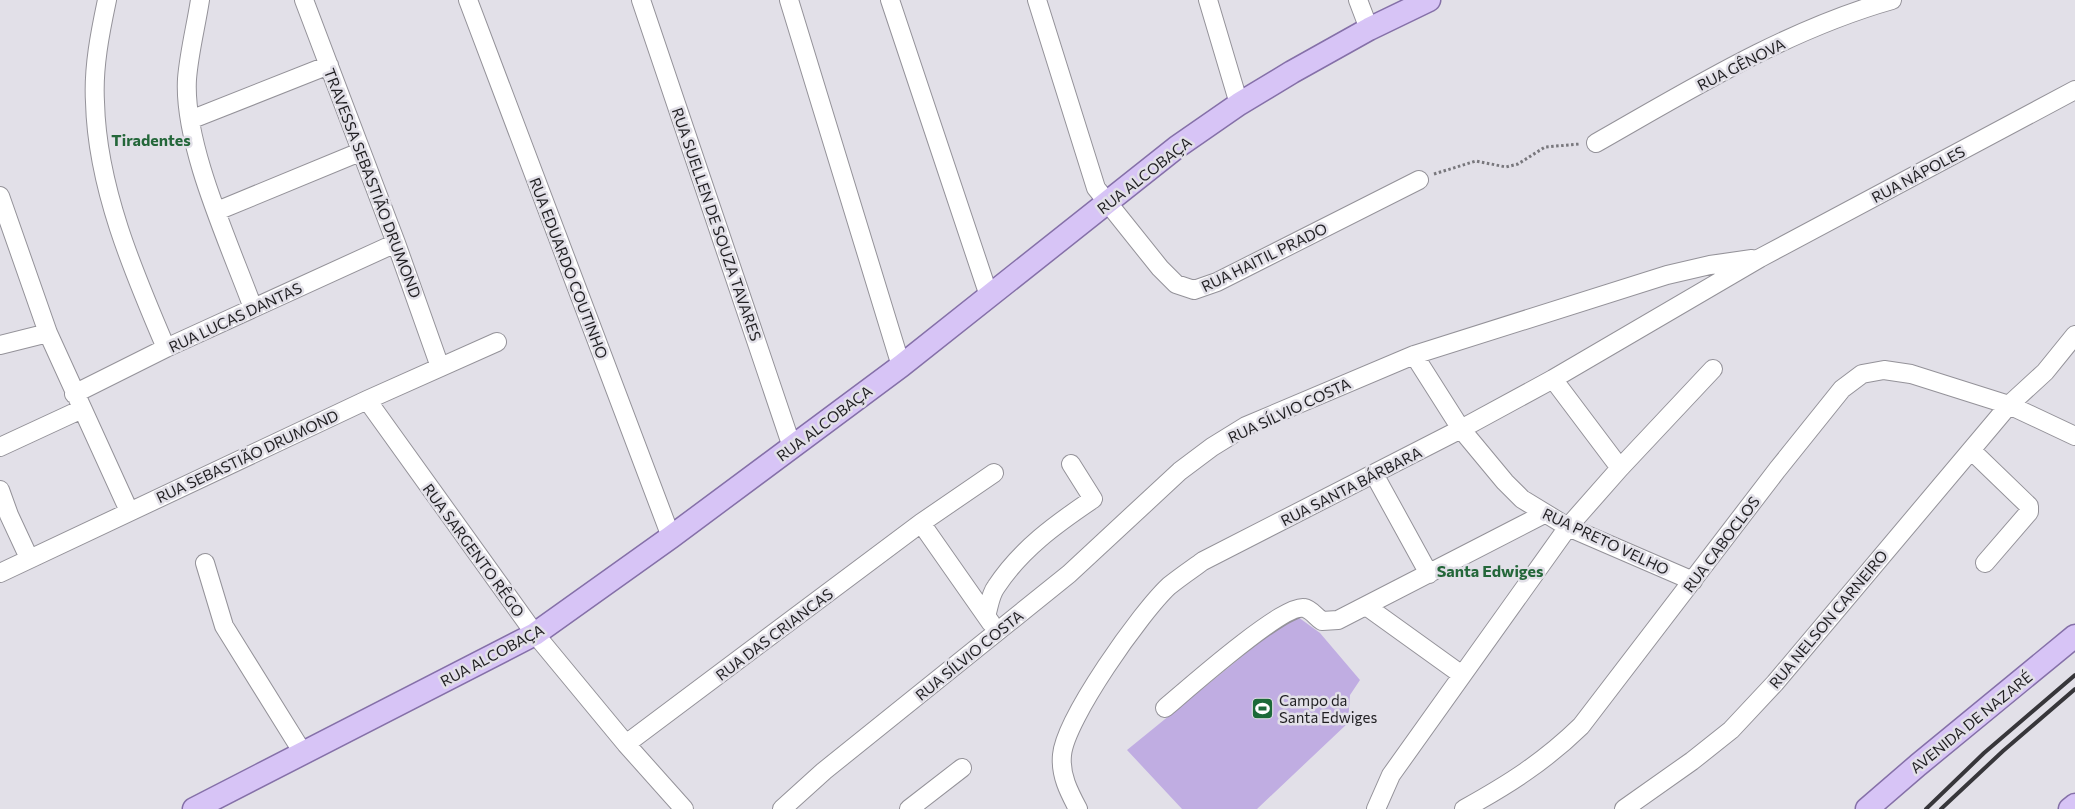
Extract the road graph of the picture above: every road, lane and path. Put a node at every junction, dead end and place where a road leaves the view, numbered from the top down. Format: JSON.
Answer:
{"nodes":[{"id":1,"x":107,"y":0,"type":"edge"},
{"id":2,"x":200,"y":0,"type":"edge"},
{"id":3,"x":304,"y":0,"type":"edge"},
{"id":4,"x":468,"y":0,"type":"edge"},
{"id":5,"x":641,"y":0,"type":"edge"},
{"id":6,"x":789,"y":0,"type":"edge"},
{"id":7,"x":890,"y":0,"type":"edge"},
{"id":8,"x":1037,"y":0,"type":"edge"},
{"id":9,"x":1208,"y":0,"type":"edge"},
{"id":10,"x":1358,"y":0,"type":"edge"},
{"id":11,"x":1430,"y":0,"type":"edge"},
{"id":12,"x":1892,"y":0,"type":"edge"},
{"id":13,"x":1369,"y":29,"type":"junction"},
{"id":14,"x":329,"y":66,"type":"junction"},
{"id":15,"x":2075,"y":90,"type":"edge"},
{"id":16,"x":1239,"y":104,"type":"junction"},
{"id":17,"x":190,"y":120,"type":"junction"},
{"id":18,"x":1596,"y":143,"type":"joint"},
{"id":19,"x":360,"y":152,"type":"junction"},
{"id":20,"x":1419,"y":180,"type":"joint"},
{"id":21,"x":0,"y":196,"type":"edge"},
{"id":22,"x":1108,"y":203,"type":"junction"},
{"id":23,"x":217,"y":211,"type":"junction"},
{"id":24,"x":396,"y":243,"type":"junction"},
{"id":25,"x":7,"y":244,"type":"edge"},
{"id":26,"x":1760,"y":258,"type":"junction"},
{"id":27,"x":990,"y":296,"type":"junction"},
{"id":28,"x":253,"y":308,"type":"junction"},
{"id":29,"x":48,"y":333,"type":"junction"},
{"id":30,"x":2075,"y":335,"type":"edge"},
{"id":31,"x":496,"y":342,"type":"dead end"},
{"id":32,"x":0,"y":345,"type":"edge"},
{"id":33,"x":166,"y":348,"type":"junction"},
{"id":34,"x":1414,"y":355,"type":"junction"},
{"id":35,"x":901,"y":366,"type":"junction"},
{"id":36,"x":440,"y":367,"type":"junction"},
{"id":37,"x":1713,"y":369,"type":"dead end"},
{"id":38,"x":1553,"y":379,"type":"junction"},
{"id":39,"x":367,"y":400,"type":"junction"},
{"id":40,"x":78,"y":401,"type":"junction"},
{"id":41,"x":2009,"y":405,"type":"junction"},
{"id":42,"x":1461,"y":430,"type":"junction"},
{"id":43,"x":2075,"y":436,"type":"edge"},
{"id":44,"x":0,"y":447,"type":"edge"},
{"id":45,"x":792,"y":447,"type":"junction"},
{"id":46,"x":1971,"y":450,"type":"junction"},
{"id":47,"x":1071,"y":464,"type":"dead end"},
{"id":48,"x":1620,"y":468,"type":"junction"},
{"id":49,"x":994,"y":473,"type":"dead end"},
{"id":50,"x":1374,"y":474,"type":"junction"},
{"id":51,"x":0,"y":490,"type":"edge"},
{"id":52,"x":129,"y":510,"type":"junction"},
{"id":53,"x":1544,"y":514,"type":"junction"},
{"id":54,"x":921,"y":523,"type":"junction"},
{"id":55,"x":1568,"y":527,"type":"junction"},
{"id":56,"x":671,"y":537,"type":"junction"},
{"id":57,"x":29,"y":558,"type":"junction"},
{"id":58,"x":205,"y":563,"type":"dead end"},
{"id":59,"x":1985,"y":563,"type":"dead end"},
{"id":60,"x":0,"y":572,"type":"edge"},
{"id":61,"x":1429,"y":574,"type":"junction"},
{"id":62,"x":1693,"y":581,"type":"junction"},
{"id":63,"x":1366,"y":606,"type":"junction"},
{"id":64,"x":986,"y":616,"type":"junction"},
{"id":65,"x":997,"y":633,"type":"junction"},
{"id":66,"x":535,"y":634,"type":"junction"},
{"id":67,"x":2075,"y":636,"type":"edge"},
{"id":68,"x":1462,"y":675,"type":"junction"},
{"id":69,"x":1164,"y":708,"type":"dead end"},
{"id":70,"x":626,"y":744,"type":"junction"},
{"id":71,"x":303,"y":753,"type":"junction"},
{"id":72,"x":962,"y":768,"type":"dead end"},
{"id":73,"x":2075,"y":805,"type":"edge"},
{"id":74,"x":194,"y":809,"type":"edge"},
{"id":75,"x":684,"y":809,"type":"edge"},
{"id":76,"x":782,"y":809,"type":"edge"},
{"id":77,"x":909,"y":809,"type":"edge"},
{"id":78,"x":1078,"y":809,"type":"edge"},
{"id":79,"x":1376,"y":809,"type":"edge"},
{"id":80,"x":1464,"y":809,"type":"edge"},
{"id":81,"x":1624,"y":809,"type":"edge"},
{"id":82,"x":1868,"y":809,"type":"edge"},
{"id":83,"x":2070,"y":809,"type":"edge"}],
"edges":[{"from":1,"to":33,"type":"street"},
{"from":2,"to":17,"type":"street"},
{"from":3,"to":14,"type":"street","name":"TRAVESSA SEBASTIÃO DRUMOND"},
{"from":4,"to":56,"type":"street","name":"RUA EDUARDO COUTINHO"},
{"from":5,"to":45,"type":"street","name":"RUA SUELLEN DE SOUZA TAVARES"},
{"from":6,"to":35,"type":"street"},
{"from":7,"to":27,"type":"street"},
{"from":8,"to":22,"type":"street","name":"RUA HAITIL PRADO"},
{"from":9,"to":16,"type":"street"},
{"from":10,"to":13,"type":"street"},
{"from":11,"to":13,"type":"main road","name":"RUA ALCOBAÇA"},
{"from":12,"to":18,"type":"street","name":"RUA GÊNOVA"},
{"from":13,"to":16,"type":"main road","name":"RUA ALCOBAÇA"},
{"from":14,"to":17,"type":"street"},
{"from":14,"to":19,"type":"street","name":"TRAVESSA SEBASTIÃO DRUMOND"},
{"from":15,"to":26,"type":"street","name":"RUA NÁPOLES"},
{"from":16,"to":22,"type":"main road","name":"RUA ALCOBAÇA"},
{"from":17,"to":23,"type":"street"},
{"from":18,"to":20,"type":"path"},
{"from":19,"to":23,"type":"street"},
{"from":19,"to":24,"type":"street","name":"TRAVESSA SEBASTIÃO DRUMOND"},
{"from":20,"to":22,"type":"street","name":"RUA HAITIL PRADO"},
{"from":21,"to":25,"type":"street"},
{"from":22,"to":27,"type":"main road","name":"RUA ALCOBAÇA"},
{"from":23,"to":28,"type":"street"},
{"from":24,"to":28,"type":"street","name":"RUA LUCAS DANTAS"},
{"from":24,"to":36,"type":"street","name":"TRAVESSA SEBASTIÃO DRUMOND"},
{"from":25,"to":29,"type":"street"},
{"from":26,"to":34,"type":"street","name":"RUA SÍLVIO COSTA"},
{"from":26,"to":38,"type":"street","name":"RUA SANTA BÁRBARA"},
{"from":27,"to":35,"type":"main road","name":"RUA ALCOBAÇA"},
{"from":28,"to":33,"type":"street","name":"RUA LUCAS DANTAS"},
{"from":29,"to":32,"type":"street"},
{"from":29,"to":40,"type":"street"},
{"from":30,"to":41,"type":"street","name":"RUA NELSON CARNEIRO"},
{"from":31,"to":36,"type":"street","name":"RUA SEBASTIÃO DRUMOND"},
{"from":33,"to":40,"type":"street","name":"RUA LUCAS DANTAS"},
{"from":34,"to":42,"type":"street","name":"RUA PRETO VELHO"},
{"from":34,"to":65,"type":"street","name":"RUA SÍLVIO COSTA"},
{"from":35,"to":45,"type":"main road","name":"RUA ALCOBAÇA"},
{"from":36,"to":39,"type":"street","name":"RUA SEBASTIÃO DRUMOND"},
{"from":37,"to":48,"type":"street"},
{"from":38,"to":42,"type":"street","name":"RUA SANTA BÁRBARA"},
{"from":38,"to":48,"type":"street"},
{"from":39,"to":52,"type":"street","name":"RUA SEBASTIÃO DRUMOND"},
{"from":39,"to":66,"type":"street","name":"RUA SARGENTO RÊGO"},
{"from":40,"to":44,"type":"street","name":"RUA LUCAS DANTAS"},
{"from":40,"to":52,"type":"street"},
{"from":41,"to":43,"type":"street","name":"RUA CABOCLOS"},
{"from":41,"to":46,"type":"street","name":"RUA NELSON CARNEIRO"},
{"from":41,"to":62,"type":"street","name":"RUA CABOCLOS"},
{"from":42,"to":50,"type":"street","name":"RUA SANTA BÁRBARA"},
{"from":42,"to":53,"type":"street","name":"RUA PRETO VELHO"},
{"from":45,"to":56,"type":"main road","name":"RUA ALCOBAÇA"},
{"from":46,"to":59,"type":"street"},
{"from":46,"to":81,"type":"street","name":"RUA NELSON CARNEIRO"},
{"from":47,"to":64,"type":"street"},
{"from":48,"to":55,"type":"street"},
{"from":49,"to":54,"type":"street","name":"RUA DAS CRIANCAS"},
{"from":50,"to":61,"type":"street"},
{"from":50,"to":78,"type":"street","name":"RUA SANTA BÁRBARA"},
{"from":51,"to":57,"type":"street"},
{"from":52,"to":57,"type":"street","name":"RUA SEBASTIÃO DRUMOND"},
{"from":53,"to":55,"type":"street","name":"RUA PRETO VELHO"},
{"from":53,"to":61,"type":"street"},
{"from":54,"to":64,"type":"street"},
{"from":54,"to":70,"type":"street","name":"RUA DAS CRIANCAS"},
{"from":55,"to":62,"type":"street","name":"RUA PRETO VELHO"},
{"from":55,"to":68,"type":"street"},
{"from":56,"to":66,"type":"main road","name":"RUA ALCOBAÇA"},
{"from":57,"to":60,"type":"street","name":"RUA SEBASTIÃO DRUMOND"},
{"from":58,"to":71,"type":"street"},
{"from":61,"to":63,"type":"street"},
{"from":62,"to":80,"type":"street","name":"RUA CABOCLOS"},
{"from":63,"to":68,"type":"street"},
{"from":63,"to":69,"type":"street"},
{"from":64,"to":65,"type":"street"},
{"from":65,"to":76,"type":"street","name":"RUA SÍLVIO COSTA"},
{"from":66,"to":70,"type":"street","name":"RUA SARGENTO RÊGO"},
{"from":66,"to":71,"type":"main road","name":"RUA ALCOBAÇA"},
{"from":67,"to":82,"type":"main road","name":"AVENIDA DE NAZARÉ"},
{"from":68,"to":79,"type":"street"},
{"from":70,"to":75,"type":"street","name":"RUA SARGENTO RÊGO"},
{"from":71,"to":74,"type":"main road","name":"RUA ALCOBAÇA"},
{"from":72,"to":77,"type":"street"},
{"from":73,"to":83,"type":"main road"}]}
